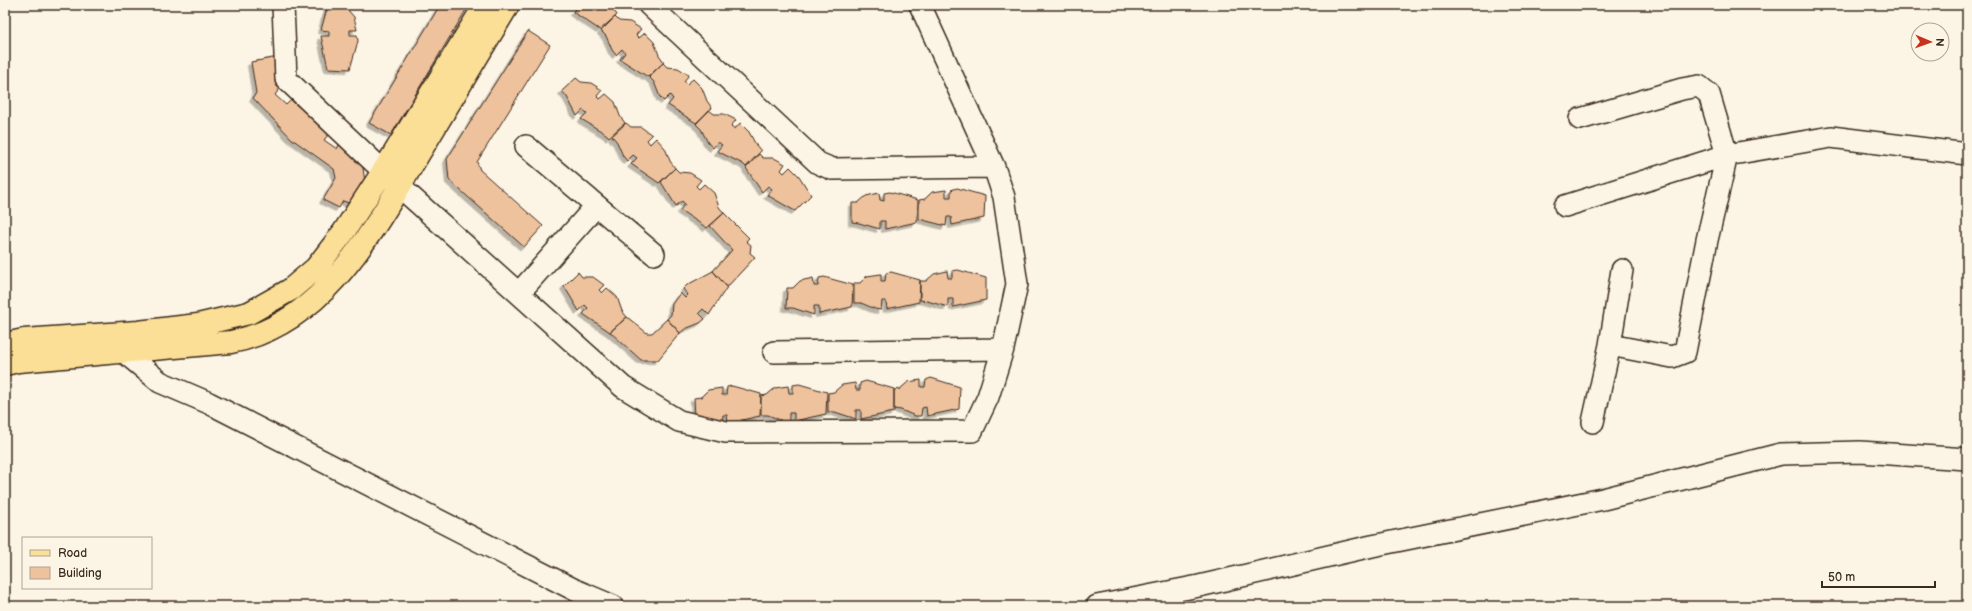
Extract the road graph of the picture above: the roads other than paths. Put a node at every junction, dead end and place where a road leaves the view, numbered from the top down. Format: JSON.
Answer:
{"nodes":[{"id":1,"x":283,"y":5,"type":"edge"},
{"id":2,"x":485,"y":5,"type":"edge"},
{"id":3,"x":508,"y":5,"type":"edge"},
{"id":4,"x":649,"y":5,"type":"edge"},
{"id":5,"x":920,"y":5,"type":"edge"},
{"id":6,"x":1580,"y":119,"type":"dead end"},
{"id":7,"x":526,"y":146,"type":"dead end"},
{"id":8,"x":1967,"y":154,"type":"edge"},
{"id":9,"x":1728,"y":155,"type":"junction"},
{"id":10,"x":994,"y":167,"type":"junction"},
{"id":11,"x":384,"y":170,"type":"junction"},
{"id":12,"x":399,"y":186,"type":"junction"},
{"id":13,"x":596,"y":206,"type":"junction"},
{"id":14,"x":1565,"y":206,"type":"dead end"},
{"id":15,"x":654,"y":254,"type":"dead end"},
{"id":16,"x":1622,"y":270,"type":"dead end"},
{"id":17,"x":519,"y":293,"type":"junction"},
{"id":18,"x":121,"y":343,"type":"junction"},
{"id":19,"x":5,"y":344,"type":"edge"},
{"id":20,"x":1610,"y":345,"type":"junction"},
{"id":21,"x":1003,"y":348,"type":"junction"},
{"id":22,"x":774,"y":352,"type":"dead end"},
{"id":23,"x":5,"y":364,"type":"edge"},
{"id":24,"x":1593,"y":422,"type":"dead end"},
{"id":25,"x":1967,"y":459,"type":"edge"},
{"id":26,"x":613,"y":606,"type":"edge"},
{"id":27,"x":1097,"y":606,"type":"edge"}],
"edges":[{"from":1,"to":11,"type":"street"},
{"from":2,"to":11,"type":"main road"},
{"from":3,"to":12,"type":"main road"},
{"from":4,"to":10,"type":"street"},
{"from":5,"to":10,"type":"street"},
{"from":6,"to":9,"type":"street"},
{"from":7,"to":13,"type":"street"},
{"from":8,"to":9,"type":"street"},
{"from":9,"to":14,"type":"street"},
{"from":9,"to":20,"type":"street"},
{"from":10,"to":21,"type":"street"},
{"from":11,"to":12,"type":"street"},
{"from":11,"to":18,"type":"main road"},
{"from":12,"to":17,"type":"street"},
{"from":12,"to":18,"type":"main road"},
{"from":13,"to":15,"type":"street"},
{"from":13,"to":17,"type":"street"},
{"from":16,"to":20,"type":"street"},
{"from":17,"to":21,"type":"street"},
{"from":18,"to":19,"type":"main road"},
{"from":18,"to":23,"type":"main road"},
{"from":18,"to":26,"type":"street"},
{"from":20,"to":24,"type":"street"},
{"from":21,"to":22,"type":"street"},
{"from":25,"to":27,"type":"street"}]}
